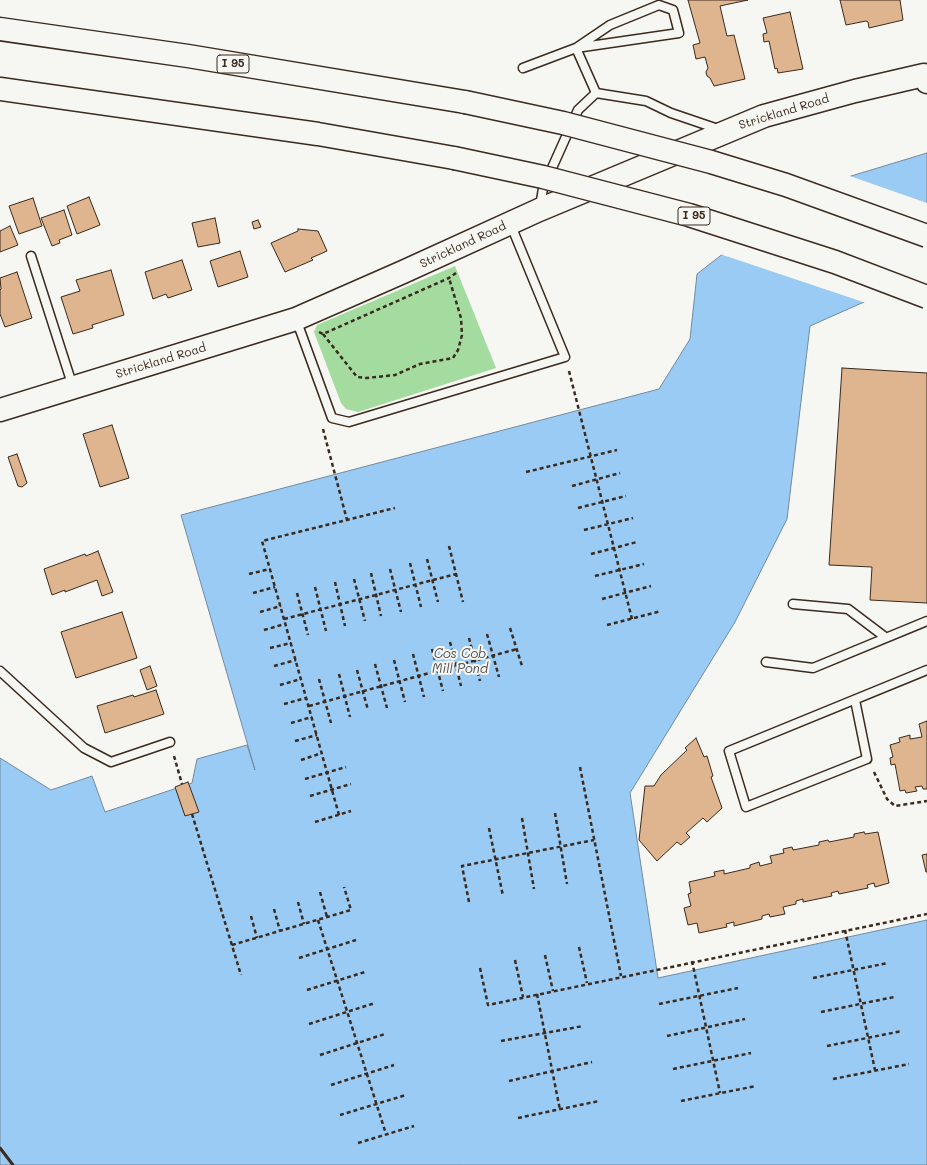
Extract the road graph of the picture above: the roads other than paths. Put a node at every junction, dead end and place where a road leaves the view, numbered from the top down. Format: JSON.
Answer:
{"nodes":[{"id":1,"x":0,"y":29,"type":"edge"},
{"id":2,"x":576,"y":48,"type":"junction"},
{"id":3,"x":523,"y":68,"type":"dead end"},
{"id":4,"x":925,"y":79,"type":"edge"},
{"id":5,"x":0,"y":89,"type":"edge"},
{"id":6,"x":596,"y":93,"type":"junction"},
{"id":7,"x":725,"y":132,"type":"junction"},
{"id":8,"x":539,"y":210,"type":"junction"},
{"id":9,"x":510,"y":223,"type":"junction"},
{"id":10,"x":927,"y":236,"type":"edge"},
{"id":11,"x":31,"y":256,"type":"dead end"},
{"id":12,"x":927,"y":297,"type":"edge"},
{"id":13,"x":296,"y":319,"type":"junction"},
{"id":14,"x":73,"y":388,"type":"junction"},
{"id":15,"x":0,"y":410,"type":"edge"},
{"id":16,"x":793,"y":604,"type":"dead end"},
{"id":17,"x":927,"y":621,"type":"edge"},
{"id":18,"x":885,"y":637,"type":"junction"},
{"id":19,"x":766,"y":662,"type":"dead end"},
{"id":20,"x":927,"y":670,"type":"edge"},
{"id":21,"x":0,"y":671,"type":"edge"},
{"id":22,"x":855,"y":700,"type":"junction"},
{"id":23,"x":170,"y":742,"type":"road end"}],
"edges":[{"from":1,"to":10,"type":"main road","number":"I 95","bridge":true},
{"from":2,"to":2,"type":"lane"},
{"from":2,"to":3,"type":"lane"},
{"from":2,"to":6,"type":"lane"},
{"from":4,"to":7,"type":"main road","name":"Strickland Road"},
{"from":5,"to":12,"type":"main road","number":"I 95","bridge":true},
{"from":6,"to":7,"type":"lane"},
{"from":6,"to":8,"type":"lane"},
{"from":7,"to":8,"type":"main road","name":"Strickland Road"},
{"from":8,"to":9,"type":"main road","name":"Strickland Road"},
{"from":9,"to":13,"type":"main road","name":"Strickland Road"},
{"from":9,"to":13,"type":"lane"},
{"from":11,"to":14,"type":"lane"},
{"from":13,"to":14,"type":"main road","name":"Strickland Road"},
{"from":14,"to":15,"type":"main road","name":"Strickland Road"},
{"from":16,"to":18,"type":"lane"},
{"from":17,"to":18,"type":"lane"},
{"from":18,"to":19,"type":"lane"},
{"from":20,"to":22,"type":"lane"},
{"from":21,"to":23,"type":"lane"},
{"from":22,"to":22,"type":"lane"}]}
